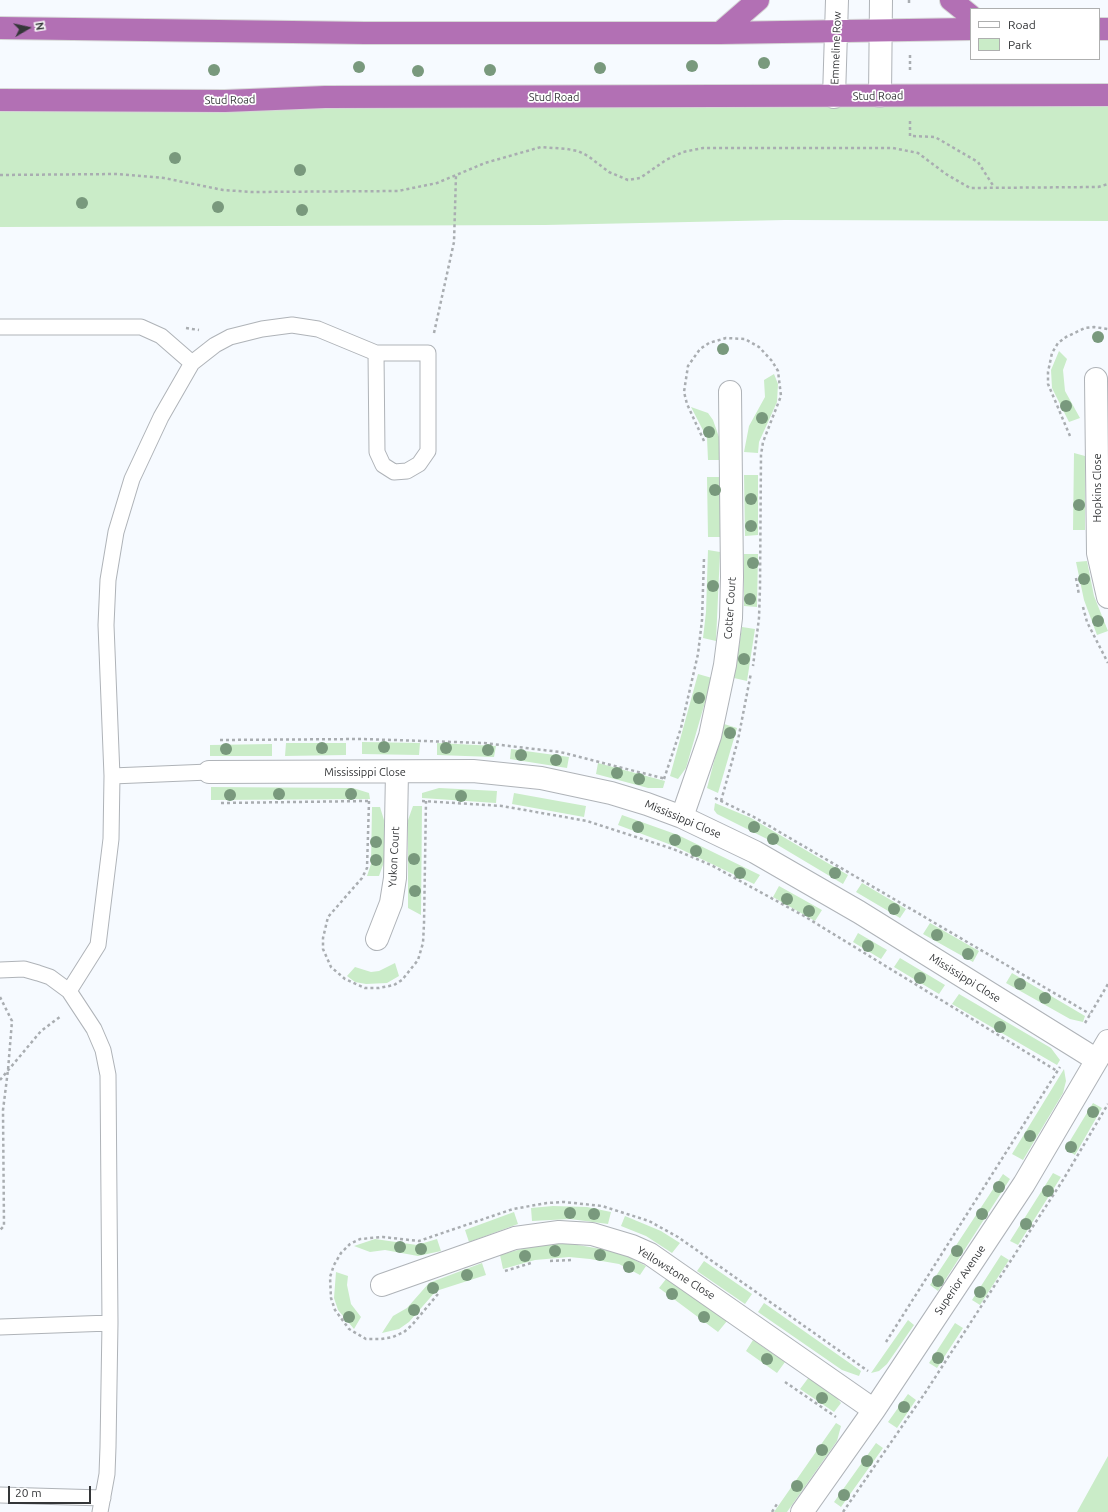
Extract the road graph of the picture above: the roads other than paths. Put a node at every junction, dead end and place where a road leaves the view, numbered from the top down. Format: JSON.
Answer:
{"nodes":[{"id":1,"x":758,"y":0,"type":"edge"},
{"id":2,"x":837,"y":0,"type":"edge"},
{"id":3,"x":881,"y":0,"type":"edge"},
{"id":4,"x":951,"y":0,"type":"edge"},
{"id":5,"x":970,"y":15,"type":"edge"},
{"id":6,"x":0,"y":28,"type":"edge"},
{"id":7,"x":970,"y":29,"type":"edge"},
{"id":8,"x":881,"y":30,"type":"junction"},
{"id":9,"x":837,"y":31,"type":"junction"},
{"id":10,"x":720,"y":33,"type":"junction"},
{"id":11,"x":1108,"y":95,"type":"edge"},
{"id":12,"x":880,"y":96,"type":"junction"},
{"id":13,"x":834,"y":97,"type":"junction"},
{"id":14,"x":0,"y":100,"type":"edge"},
{"id":15,"x":0,"y":327,"type":"edge"},
{"id":16,"x":376,"y":354,"type":"junction"},
{"id":17,"x":192,"y":363,"type":"junction"},
{"id":18,"x":1096,"y":378,"type":"dead end"},
{"id":19,"x":730,"y":392,"type":"dead end"},
{"id":20,"x":1108,"y":597,"type":"edge"},
{"id":21,"x":209,"y":772,"type":"joint"},
{"id":22,"x":397,"y":772,"type":"junction"},
{"id":23,"x":112,"y":776,"type":"junction"},
{"id":24,"x":682,"y":817,"type":"junction"},
{"id":25,"x":377,"y":939,"type":"dead end"},
{"id":26,"x":0,"y":970,"type":"edge"},
{"id":27,"x":69,"y":991,"type":"junction"},
{"id":28,"x":1103,"y":1051,"type":"edge"},
{"id":29,"x":382,"y":1285,"type":"dead end"},
{"id":30,"x":110,"y":1323,"type":"junction"},
{"id":31,"x":0,"y":1327,"type":"edge"},
{"id":32,"x":874,"y":1410,"type":"junction"},
{"id":33,"x":0,"y":1495,"type":"edge"},
{"id":34,"x":102,"y":1505,"type":"edge"},
{"id":35,"x":802,"y":1512,"type":"edge"}],
"edges":[{"from":1,"to":10,"type":"highway"},
{"from":2,"to":9,"type":"street","name":"Emmeline Row"},
{"from":3,"to":8,"type":"street"},
{"from":4,"to":5,"type":"highway"},
{"from":6,"to":10,"type":"highway"},
{"from":7,"to":8,"type":"highway"},
{"from":8,"to":9,"type":"highway"},
{"from":8,"to":12,"type":"street"},
{"from":9,"to":10,"type":"highway"},
{"from":9,"to":13,"type":"street","name":"Emmeline Row"},
{"from":11,"to":12,"type":"highway","name":"Stud Road"},
{"from":12,"to":13,"type":"highway","name":"Stud Road"},
{"from":13,"to":14,"type":"highway","name":"Stud Road"},
{"from":15,"to":17,"type":"lane"},
{"from":16,"to":16,"type":"lane"},
{"from":16,"to":17,"type":"lane"},
{"from":17,"to":23,"type":"lane"},
{"from":18,"to":20,"type":"street","name":"Hopkins Close"},
{"from":19,"to":24,"type":"street","name":"Cotter Court"},
{"from":21,"to":22,"type":"street","name":"Mississippi Close"},
{"from":21,"to":23,"type":"lane"},
{"from":22,"to":24,"type":"street","name":"Mississippi Close"},
{"from":22,"to":25,"type":"street","name":"Yukon Court"},
{"from":23,"to":27,"type":"lane"},
{"from":24,"to":28,"type":"street","name":"Mississippi Close"},
{"from":26,"to":27,"type":"lane"},
{"from":27,"to":30,"type":"lane"},
{"from":28,"to":32,"type":"street","name":"Superior Avenue"},
{"from":29,"to":32,"type":"street","name":"Yellowstone Close"},
{"from":30,"to":31,"type":"lane"},
{"from":30,"to":34,"type":"lane"},
{"from":32,"to":35,"type":"street","name":"Superior Avenue"},
{"from":33,"to":34,"type":"lane"}]}
